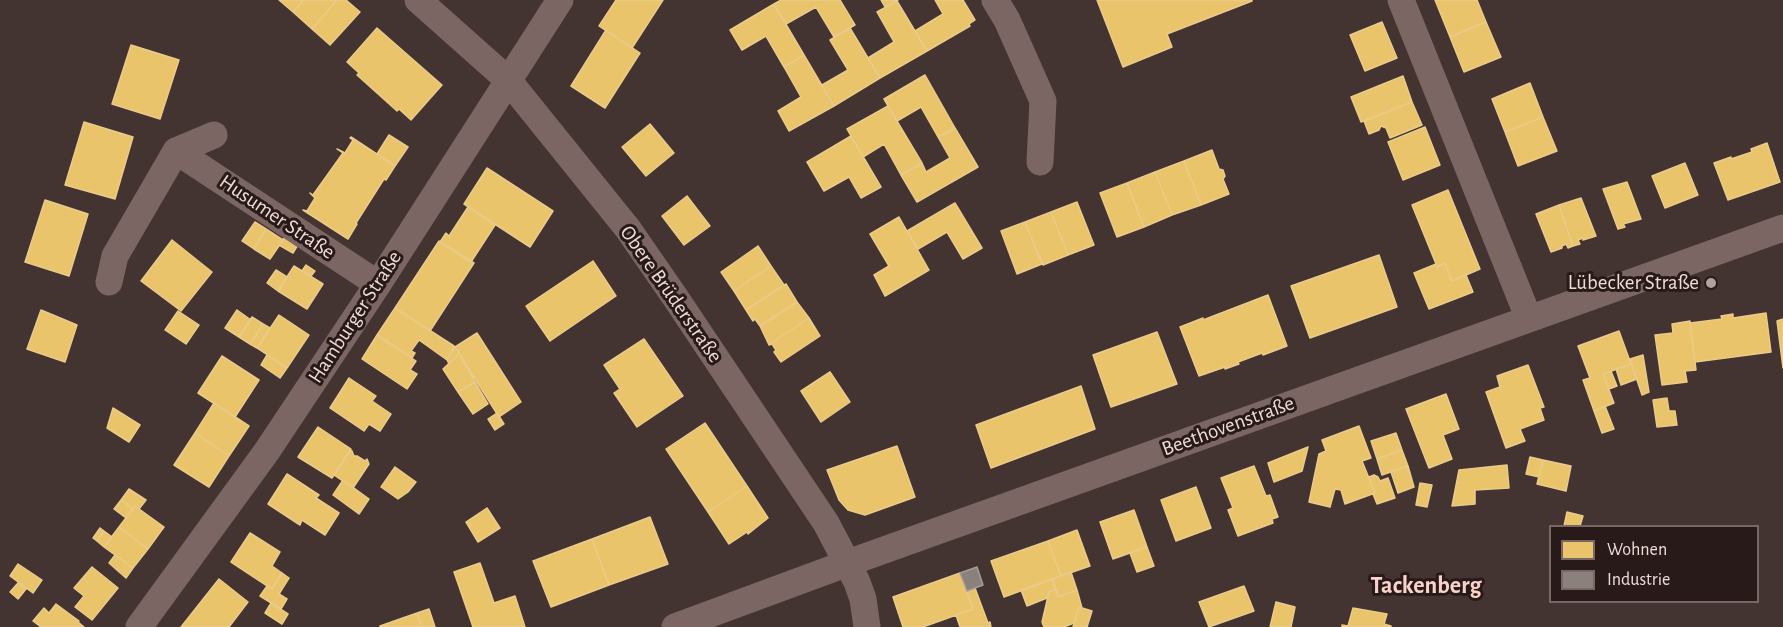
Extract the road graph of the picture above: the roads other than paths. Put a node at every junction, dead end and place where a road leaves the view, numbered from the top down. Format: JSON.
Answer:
{"nodes":[{"id":1,"x":418,"y":0,"type":"edge"},
{"id":2,"x":560,"y":0,"type":"edge"},
{"id":3,"x":995,"y":0,"type":"edge"},
{"id":4,"x":1401,"y":0,"type":"edge"},
{"id":5,"x":508,"y":80,"type":"junction"},
{"id":6,"x":214,"y":135,"type":"dead end"},
{"id":7,"x":176,"y":151,"type":"junction"},
{"id":8,"x":1040,"y":162,"type":"dead end"},
{"id":9,"x":1783,"y":228,"type":"edge"},
{"id":10,"x":109,"y":282,"type":"dead end"},
{"id":11,"x":378,"y":284,"type":"junction"},
{"id":12,"x":1529,"y":319,"type":"junction"},
{"id":13,"x":848,"y":563,"type":"junction"},
{"id":14,"x":139,"y":627,"type":"edge"},
{"id":15,"x":675,"y":627,"type":"edge"},
{"id":16,"x":867,"y":627,"type":"edge"}],
"edges":[{"from":1,"to":5,"type":"street","name":"Obere Brüderstraße"},
{"from":2,"to":5,"type":"street","name":"Hamburger Straße"},
{"from":3,"to":8,"type":"street"},
{"from":4,"to":12,"type":"street"},
{"from":5,"to":11,"type":"street","name":"Hamburger Straße"},
{"from":5,"to":13,"type":"street","name":"Obere Brüderstraße"},
{"from":6,"to":7,"type":"street"},
{"from":7,"to":10,"type":"street"},
{"from":7,"to":11,"type":"street","name":"Husumer Straße"},
{"from":9,"to":12,"type":"street","name":"Beethovenstraße"},
{"from":11,"to":14,"type":"street","name":"Hamburger Straße"},
{"from":12,"to":13,"type":"street","name":"Beethovenstraße"},
{"from":13,"to":15,"type":"street","name":"Beethovenstraße"},
{"from":13,"to":16,"type":"street","name":"Obere Brüderstraße"}]}
